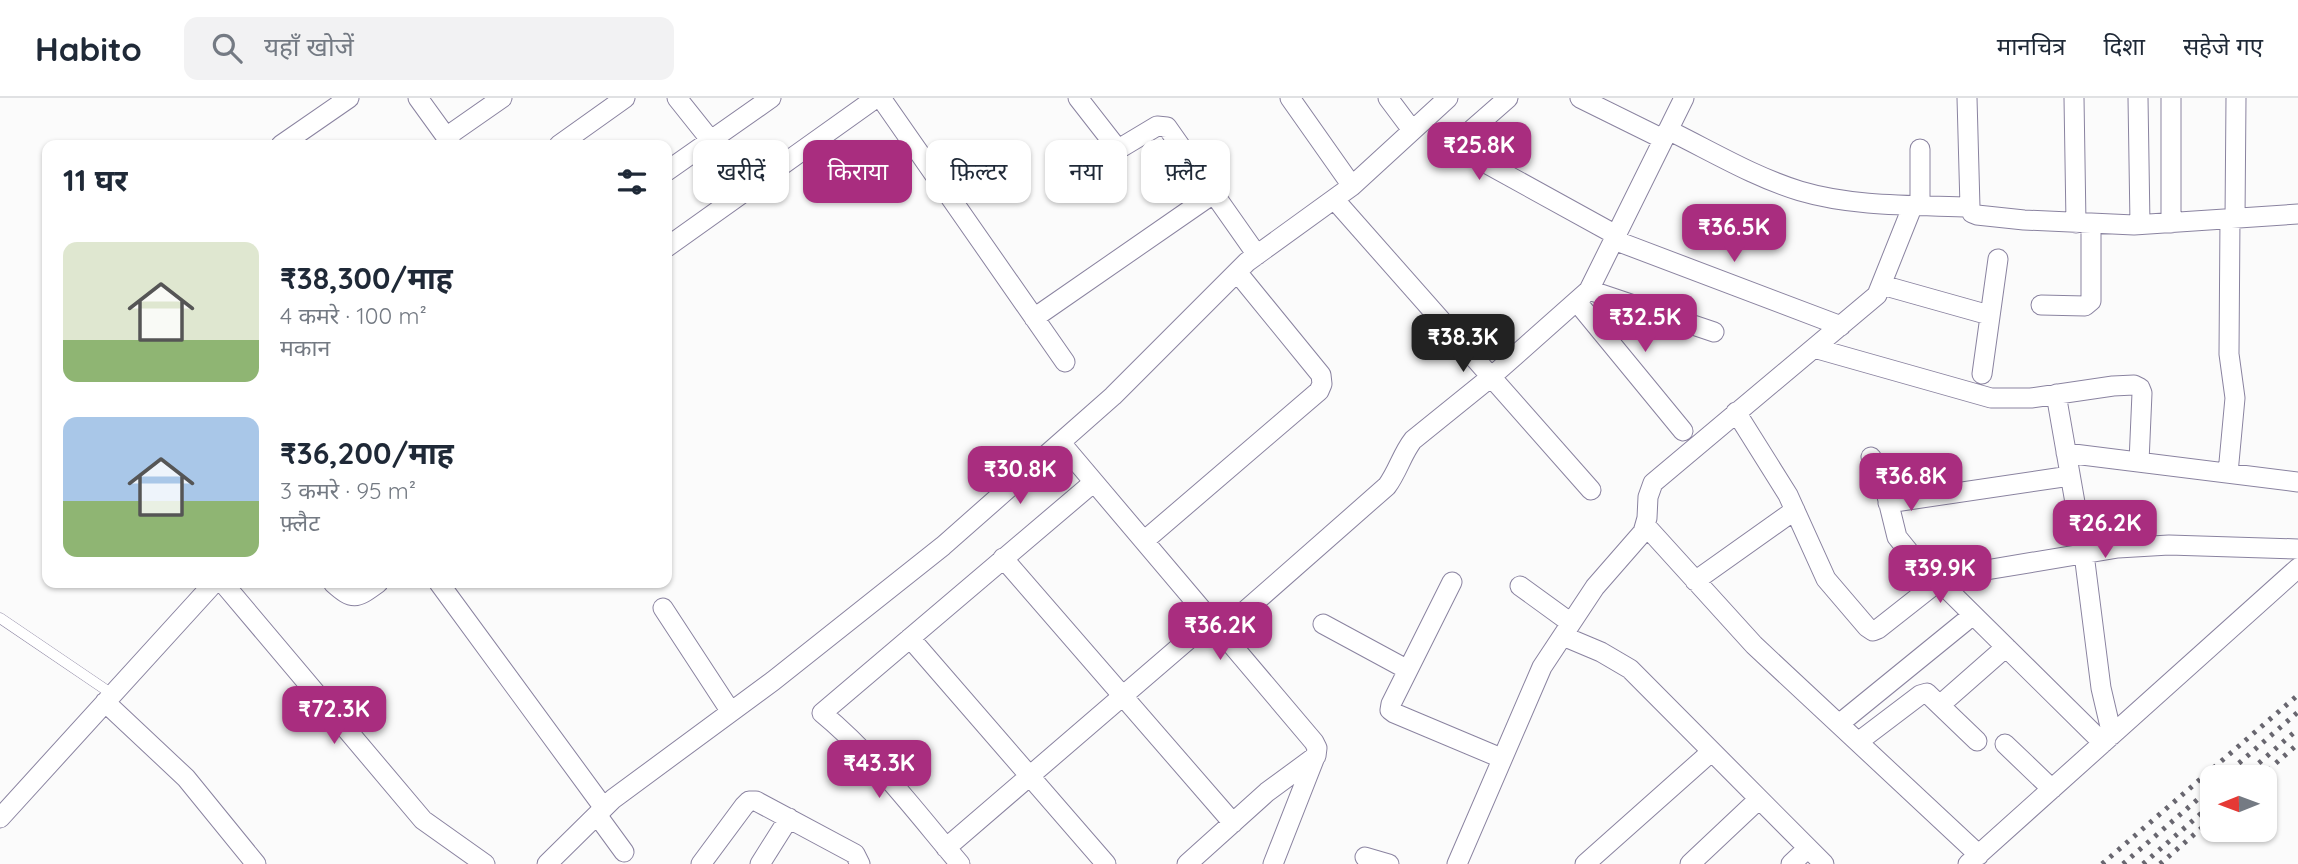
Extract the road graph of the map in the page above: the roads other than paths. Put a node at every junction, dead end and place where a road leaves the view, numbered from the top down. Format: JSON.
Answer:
{"nodes":[{"id":1,"x":349,"y":98,"type":"edge"},
{"id":2,"x":418,"y":98,"type":"edge"},
{"id":3,"x":502,"y":98,"type":"edge"},
{"id":4,"x":625,"y":98,"type":"edge"},
{"id":5,"x":677,"y":98,"type":"edge"},
{"id":6,"x":771,"y":98,"type":"edge"},
{"id":7,"x":878,"y":98,"type":"edge"},
{"id":8,"x":1078,"y":98,"type":"edge"},
{"id":9,"x":1290,"y":98,"type":"edge"},
{"id":10,"x":1388,"y":98,"type":"edge"},
{"id":11,"x":1448,"y":98,"type":"edge"},
{"id":12,"x":1508,"y":98,"type":"edge"},
{"id":13,"x":1580,"y":98,"type":"edge"},
{"id":14,"x":1684,"y":98,"type":"edge"},
{"id":15,"x":1967,"y":98,"type":"edge"},
{"id":16,"x":2074,"y":98,"type":"edge"},
{"id":17,"x":2138,"y":98,"type":"edge"},
{"id":18,"x":2171,"y":98,"type":"edge"},
{"id":19,"x":2236,"y":98,"type":"edge"},
{"id":20,"x":1412,"y":130,"type":"junction"},
{"id":21,"x":1666,"y":134,"type":"junction"},
{"id":22,"x":288,"y":140,"type":"edge"},
{"id":23,"x":448,"y":140,"type":"edge"},
{"id":24,"x":450,"y":140,"type":"edge"},
{"id":25,"x":566,"y":140,"type":"edge"},
{"id":26,"x":710,"y":140,"type":"joint"},
{"id":27,"x":1176,"y":140,"type":"edge"},
{"id":28,"x":1920,"y":149,"type":"dead end"},
{"id":29,"x":693,"y":152,"type":"edge"},
{"id":30,"x":789,"y":159,"type":"edge"},
{"id":31,"x":672,"y":167,"type":"edge"},
{"id":32,"x":1352,"y":186,"type":"junction"},
{"id":33,"x":1335,"y":199,"type":"junction"},
{"id":34,"x":726,"y":203,"type":"edge"},
{"id":35,"x":1200,"y":203,"type":"edge"},
{"id":36,"x":1220,"y":203,"type":"edge"},
{"id":37,"x":1917,"y":205,"type":"junction"},
{"id":38,"x":1970,"y":207,"type":"junction"},
{"id":39,"x":2298,"y":214,"type":"edge"},
{"id":40,"x":2232,"y":218,"type":"junction"},
{"id":41,"x":2083,"y":223,"type":"junction"},
{"id":42,"x":2171,"y":223,"type":"junction"},
{"id":43,"x":2140,"y":224,"type":"junction"},
{"id":44,"x":1615,"y":237,"type":"junction"},
{"id":45,"x":672,"y":243,"type":"edge"},
{"id":46,"x":1258,"y":255,"type":"junction"},
{"id":47,"x":1998,"y":259,"type":"dead end"},
{"id":48,"x":1237,"y":272,"type":"junction"},
{"id":49,"x":1882,"y":285,"type":"junction"},
{"id":50,"x":1583,"y":296,"type":"junction"},
{"id":51,"x":2041,"y":305,"type":"dead end"},
{"id":52,"x":1989,"y":316,"type":"junction"},
{"id":53,"x":1034,"y":318,"type":"junction"},
{"id":54,"x":1841,"y":326,"type":"junction"},
{"id":55,"x":1714,"y":332,"type":"dead end"},
{"id":56,"x":1814,"y":348,"type":"junction"},
{"id":57,"x":1065,"y":362,"type":"dead end"},
{"id":58,"x":1982,"y":374,"type":"dead end"},
{"id":59,"x":1491,"y":377,"type":"junction"},
{"id":60,"x":2056,"y":394,"type":"junction"},
{"id":61,"x":1736,"y":412,"type":"junction"},
{"id":62,"x":1683,"y":431,"type":"dead end"},
{"id":63,"x":1060,"y":443,"type":"junction"},
{"id":64,"x":2066,"y":453,"type":"junction"},
{"id":65,"x":1871,"y":457,"type":"dead end"},
{"id":66,"x":2139,"y":462,"type":"junction"},
{"id":67,"x":2228,"y":473,"type":"junction"},
{"id":68,"x":2070,"y":476,"type":"junction"},
{"id":69,"x":1094,"y":482,"type":"junction"},
{"id":70,"x":2298,"y":482,"type":"edge"},
{"id":71,"x":1591,"y":490,"type":"dead end"},
{"id":72,"x":1888,"y":503,"type":"junction"},
{"id":73,"x":1796,"y":510,"type":"junction"},
{"id":74,"x":1646,"y":526,"type":"junction"},
{"id":75,"x":1144,"y":541,"type":"junction"},
{"id":76,"x":2298,"y":549,"type":"edge"},
{"id":77,"x":2084,"y":554,"type":"junction"},
{"id":78,"x":1003,"y":558,"type":"junction"},
{"id":79,"x":2298,"y":568,"type":"edge"},
{"id":80,"x":1452,"y":582,"type":"dead end"},
{"id":81,"x":1695,"y":582,"type":"junction"},
{"id":82,"x":1937,"y":582,"type":"junction"},
{"id":83,"x":1520,"y":586,"type":"dead end"},
{"id":84,"x":209,"y":588,"type":"edge"},
{"id":85,"x":227,"y":588,"type":"edge"},
{"id":86,"x":339,"y":588,"type":"edge"},
{"id":87,"x":370,"y":588,"type":"edge"},
{"id":88,"x":443,"y":588,"type":"edge"},
{"id":89,"x":663,"y":608,"type":"dead end"},
{"id":90,"x":1973,"y":615,"type":"junction"},
{"id":91,"x":0,"y":618,"type":"edge"},
{"id":92,"x":1323,"y":624,"type":"dead end"},
{"id":93,"x":1216,"y":626,"type":"junction"},
{"id":94,"x":1567,"y":630,"type":"junction"},
{"id":95,"x":910,"y":638,"type":"junction"},
{"id":96,"x":2006,"y":647,"type":"junction"},
{"id":97,"x":1408,"y":670,"type":"junction"},
{"id":98,"x":1122,"y":697,"type":"junction"},
{"id":99,"x":108,"y":698,"type":"junction"},
{"id":100,"x":1940,"y":705,"type":"junction"},
{"id":101,"x":730,"y":712,"type":"junction"},
{"id":102,"x":1839,"y":724,"type":"junction"},
{"id":103,"x":2108,"y":739,"type":"junction"},
{"id":104,"x":1977,"y":741,"type":"dead end"},
{"id":105,"x":1858,"y":742,"type":"junction"},
{"id":106,"x":2005,"y":744,"type":"dead end"},
{"id":107,"x":1711,"y":752,"type":"junction"},
{"id":108,"x":1316,"y":756,"type":"junction"},
{"id":109,"x":1501,"y":758,"type":"junction"},
{"id":110,"x":1031,"y":775,"type":"junction"},
{"id":111,"x":2052,"y":789,"type":"junction"},
{"id":112,"x":1759,"y":799,"type":"junction"},
{"id":113,"x":601,"y":811,"type":"junction"},
{"id":114,"x":0,"y":818,"type":"edge"},
{"id":115,"x":789,"y":818,"type":"junction"},
{"id":116,"x":1233,"y":823,"type":"junction"},
{"id":117,"x":947,"y":848,"type":"junction"},
{"id":118,"x":1808,"y":848,"type":"junction"},
{"id":119,"x":624,"y":852,"type":"dead end"},
{"id":120,"x":1365,"y":857,"type":"dead end"},
{"id":121,"x":1973,"y":859,"type":"edge"},
{"id":122,"x":1598,"y":860,"type":"edge"},
{"id":123,"x":256,"y":864,"type":"edge"},
{"id":124,"x":485,"y":864,"type":"edge"},
{"id":125,"x":547,"y":864,"type":"edge"},
{"id":126,"x":701,"y":864,"type":"edge"},
{"id":127,"x":760,"y":864,"type":"edge"},
{"id":128,"x":860,"y":864,"type":"edge"},
{"id":129,"x":960,"y":864,"type":"edge"},
{"id":130,"x":1106,"y":864,"type":"edge"},
{"id":131,"x":1187,"y":864,"type":"edge"},
{"id":132,"x":1273,"y":864,"type":"edge"},
{"id":133,"x":1389,"y":864,"type":"edge"},
{"id":134,"x":1457,"y":864,"type":"edge"},
{"id":135,"x":1690,"y":864,"type":"edge"},
{"id":136,"x":1791,"y":864,"type":"edge"},
{"id":137,"x":1824,"y":864,"type":"edge"}],
"edges":[{"from":1,"to":22,"type":"street"},
{"from":2,"to":23,"type":"street"},
{"from":3,"to":24,"type":"street"},
{"from":4,"to":25,"type":"street"},
{"from":5,"to":26,"type":"street"},
{"from":6,"to":26,"type":"street"},
{"from":7,"to":30,"type":"street"},
{"from":7,"to":53,"type":"street"},
{"from":8,"to":27,"type":"street"},
{"from":9,"to":32,"type":"street"},
{"from":10,"to":20,"type":"street"},
{"from":11,"to":20,"type":"street"},
{"from":12,"to":44,"type":"street"},
{"from":13,"to":21,"type":"street"},
{"from":14,"to":21,"type":"street"},
{"from":15,"to":38,"type":"street"},
{"from":16,"to":41,"type":"street"},
{"from":17,"to":43,"type":"street"},
{"from":18,"to":42,"type":"street"},
{"from":19,"to":40,"type":"street"},
{"from":20,"to":32,"type":"street"},
{"from":21,"to":37,"type":"street"},
{"from":21,"to":44,"type":"street"},
{"from":28,"to":37,"type":"street"},
{"from":29,"to":31,"type":"street"},
{"from":32,"to":33,"type":"street"},
{"from":33,"to":46,"type":"street"},
{"from":33,"to":59,"type":"street"},
{"from":34,"to":45,"type":"street"},
{"from":35,"to":53,"type":"street"},
{"from":36,"to":46,"type":"street"},
{"from":37,"to":38,"type":"street"},
{"from":37,"to":49,"type":"street"},
{"from":38,"to":41,"type":"street"},
{"from":39,"to":40,"type":"street"},
{"from":40,"to":42,"type":"street"},
{"from":40,"to":67,"type":"street"},
{"from":41,"to":43,"type":"street"},
{"from":41,"to":51,"type":"street"},
{"from":42,"to":43,"type":"street"},
{"from":44,"to":50,"type":"street"},
{"from":44,"to":54,"type":"street"},
{"from":46,"to":48,"type":"street"},
{"from":47,"to":52,"type":"street"},
{"from":48,"to":63,"type":"street"},
{"from":48,"to":75,"type":"street"},
{"from":49,"to":52,"type":"street"},
{"from":49,"to":54,"type":"street"},
{"from":50,"to":55,"type":"street"},
{"from":50,"to":59,"type":"street"},
{"from":50,"to":62,"type":"street"},
{"from":52,"to":58,"type":"street"},
{"from":53,"to":57,"type":"street"},
{"from":54,"to":56,"type":"street"},
{"from":56,"to":60,"type":"street"},
{"from":56,"to":61,"type":"street"},
{"from":59,"to":71,"type":"street"},
{"from":59,"to":93,"type":"street"},
{"from":60,"to":64,"type":"street"},
{"from":60,"to":66,"type":"street"},
{"from":61,"to":73,"type":"street"},
{"from":61,"to":74,"type":"street"},
{"from":63,"to":69,"type":"street"},
{"from":63,"to":101,"type":"street"},
{"from":64,"to":66,"type":"street"},
{"from":64,"to":68,"type":"street"},
{"from":65,"to":72,"type":"street"},
{"from":66,"to":67,"type":"street"},
{"from":67,"to":70,"type":"street"},
{"from":68,"to":72,"type":"street"},
{"from":68,"to":77,"type":"street"},
{"from":69,"to":75,"type":"street"},
{"from":69,"to":78,"type":"street"},
{"from":72,"to":82,"type":"street"},
{"from":73,"to":81,"type":"street"},
{"from":73,"to":82,"type":"street"},
{"from":74,"to":81,"type":"street"},
{"from":74,"to":94,"type":"street"},
{"from":75,"to":93,"type":"street"},
{"from":76,"to":77,"type":"street"},
{"from":77,"to":82,"type":"street"},
{"from":77,"to":103,"type":"street"},
{"from":78,"to":95,"type":"street"},
{"from":78,"to":98,"type":"street"},
{"from":79,"to":103,"type":"street"},
{"from":80,"to":97,"type":"street"},
{"from":81,"to":102,"type":"street"},
{"from":82,"to":90,"type":"street"},
{"from":83,"to":94,"type":"street"},
{"from":84,"to":99,"type":"street"},
{"from":85,"to":124,"type":"street"},
{"from":86,"to":87,"type":"street"},
{"from":88,"to":113,"type":"street"},
{"from":89,"to":101,"type":"street"},
{"from":90,"to":96,"type":"street"},
{"from":90,"to":102,"type":"street"},
{"from":91,"to":99,"type":"lane"},
{"from":92,"to":97,"type":"street"},
{"from":93,"to":98,"type":"street"},
{"from":93,"to":108,"type":"street"},
{"from":94,"to":107,"type":"street"},
{"from":94,"to":109,"type":"street"},
{"from":95,"to":110,"type":"street"},
{"from":95,"to":117,"type":"street"},
{"from":96,"to":100,"type":"street"},
{"from":96,"to":103,"type":"street"},
{"from":97,"to":109,"type":"street"},
{"from":98,"to":110,"type":"street"},
{"from":98,"to":116,"type":"street"},
{"from":99,"to":114,"type":"street"},
{"from":99,"to":123,"type":"street"},
{"from":100,"to":104,"type":"street"},
{"from":100,"to":105,"type":"street"},
{"from":101,"to":113,"type":"street"},
{"from":102,"to":105,"type":"street"},
{"from":103,"to":111,"type":"street"},
{"from":105,"to":121,"type":"street"},
{"from":106,"to":111,"type":"street"},
{"from":107,"to":112,"type":"street"},
{"from":107,"to":122,"type":"street"},
{"from":108,"to":116,"type":"street"},
{"from":108,"to":132,"type":"street"},
{"from":109,"to":134,"type":"street"},
{"from":110,"to":117,"type":"street"},
{"from":110,"to":130,"type":"street"},
{"from":111,"to":121,"type":"street"},
{"from":112,"to":118,"type":"street"},
{"from":112,"to":135,"type":"street"},
{"from":113,"to":119,"type":"street"},
{"from":113,"to":125,"type":"street"},
{"from":115,"to":126,"type":"street"},
{"from":115,"to":127,"type":"street"},
{"from":115,"to":128,"type":"street"},
{"from":116,"to":131,"type":"street"},
{"from":117,"to":129,"type":"street"},
{"from":118,"to":136,"type":"street"},
{"from":118,"to":137,"type":"street"},
{"from":120,"to":133,"type":"street"}]}
